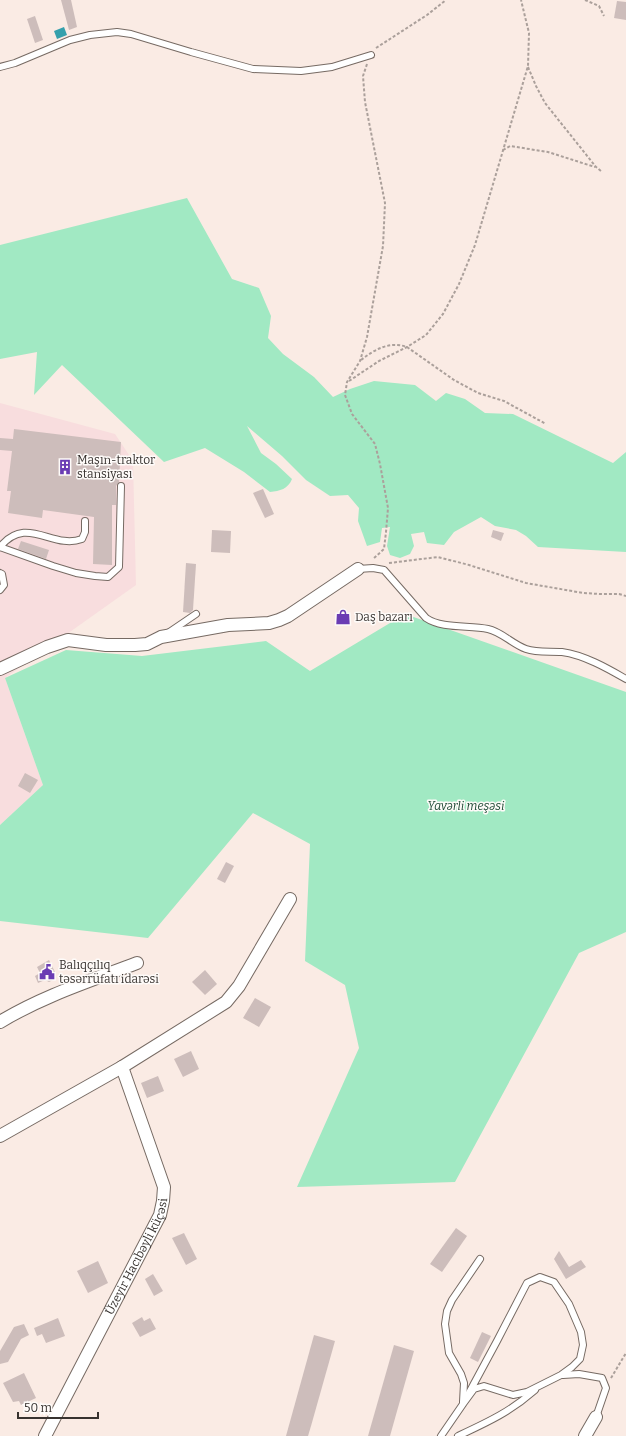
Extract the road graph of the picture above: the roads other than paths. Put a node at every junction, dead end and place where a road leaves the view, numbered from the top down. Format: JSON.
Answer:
{"nodes":[{"id":1,"x":371,"y":55,"type":"road end"},
{"id":2,"x":0,"y":67,"type":"edge"},
{"id":3,"x":121,"y":486,"type":"dead end"},
{"id":4,"x":85,"y":521,"type":"dead end"},
{"id":5,"x":0,"y":547,"type":"edge"},
{"id":6,"x":358,"y":569,"type":"joint"},
{"id":7,"x":0,"y":573,"type":"edge"},
{"id":8,"x":0,"y":590,"type":"edge"},
{"id":9,"x":196,"y":614,"type":"dead end"},
{"id":10,"x":161,"y":637,"type":"junction"},
{"id":11,"x":0,"y":669,"type":"edge"},
{"id":12,"x":626,"y":679,"type":"edge"},
{"id":13,"x":290,"y":899,"type":"dead end"},
{"id":14,"x":137,"y":963,"type":"dead end"},
{"id":15,"x":0,"y":1022,"type":"edge"},
{"id":16,"x":122,"y":1068,"type":"junction"},
{"id":17,"x":0,"y":1136,"type":"edge"},
{"id":18,"x":480,"y":1259,"type":"dead end"},
{"id":19,"x":561,"y":1375,"type":"junction"},
{"id":20,"x":463,"y":1404,"type":"junction"},
{"id":21,"x":596,"y":1417,"type":"joint"},
{"id":22,"x":45,"y":1436,"type":"edge"},
{"id":23,"x":441,"y":1436,"type":"edge"},
{"id":24,"x":458,"y":1436,"type":"edge"},
{"id":25,"x":585,"y":1436,"type":"edge"}],
"edges":[{"from":1,"to":2,"type":"lane"},
{"from":3,"to":5,"type":"lane"},
{"from":4,"to":5,"type":"lane"},
{"from":6,"to":10,"type":"street"},
{"from":6,"to":12,"type":"lane"},
{"from":7,"to":8,"type":"lane"},
{"from":9,"to":10,"type":"lane"},
{"from":10,"to":11,"type":"street"},
{"from":13,"to":16,"type":"street"},
{"from":14,"to":15,"type":"street"},
{"from":16,"to":17,"type":"street"},
{"from":16,"to":22,"type":"street","name":"Üzeyir Hacıbəyli küçəsi"},
{"from":18,"to":20,"type":"lane"},
{"from":19,"to":20,"type":"lane"},
{"from":19,"to":20,"type":"lane"},
{"from":19,"to":21,"type":"lane"},
{"from":19,"to":24,"type":"lane"},
{"from":20,"to":23,"type":"lane"},
{"from":21,"to":25,"type":"street"}]}
